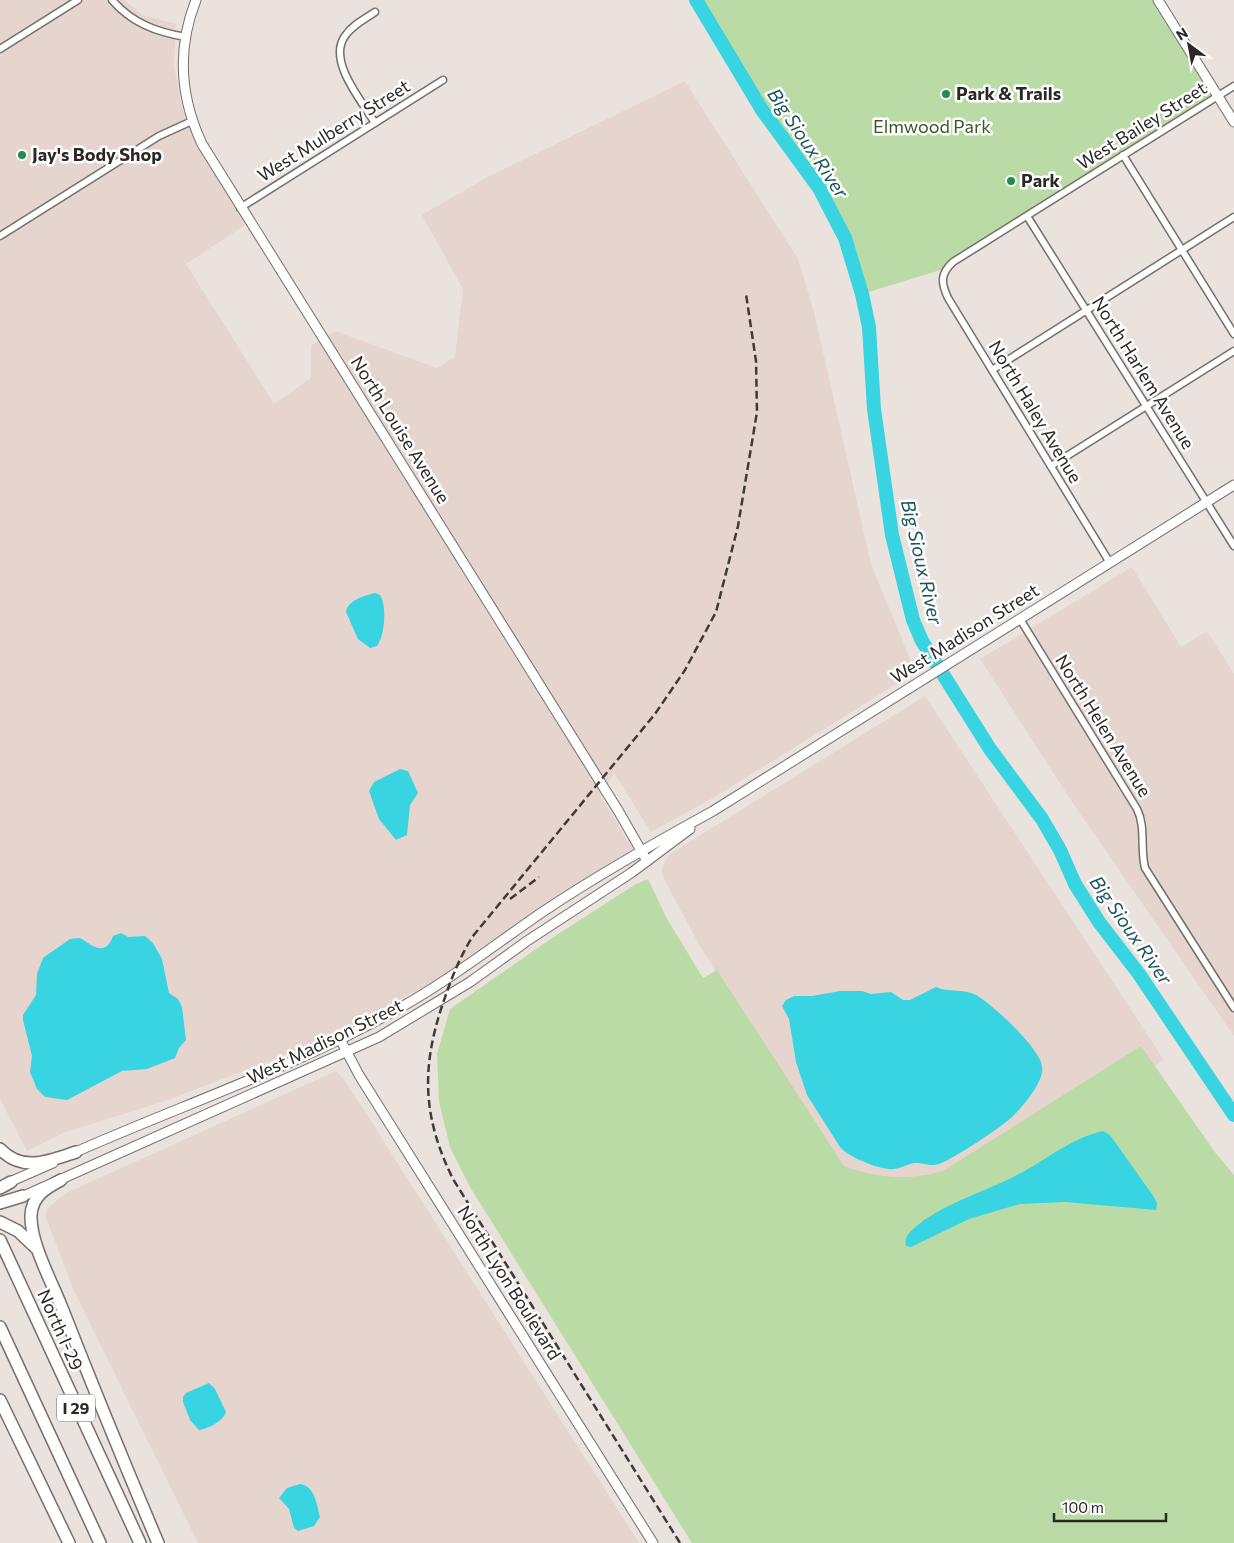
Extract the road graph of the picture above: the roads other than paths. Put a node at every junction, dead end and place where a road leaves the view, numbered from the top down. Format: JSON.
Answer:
{"nodes":[{"id":1,"x":78,"y":0,"type":"edge"},
{"id":2,"x":112,"y":0,"type":"edge"},
{"id":3,"x":196,"y":0,"type":"edge"},
{"id":4,"x":1159,"y":0,"type":"edge"},
{"id":5,"x":375,"y":12,"type":"dead end"},
{"id":6,"x":186,"y":37,"type":"junction"},
{"id":7,"x":0,"y":49,"type":"edge"},
{"id":8,"x":443,"y":80,"type":"dead end"},
{"id":9,"x":1234,"y":86,"type":"edge"},
{"id":10,"x":1217,"y":96,"type":"junction"},
{"id":11,"x":192,"y":121,"type":"junction"},
{"id":12,"x":1234,"y":122,"type":"edge"},
{"id":13,"x":375,"y":123,"type":"junction"},
{"id":14,"x":1122,"y":155,"type":"junction"},
{"id":15,"x":240,"y":208,"type":"junction"},
{"id":16,"x":1027,"y":216,"type":"junction"},
{"id":17,"x":1234,"y":217,"type":"edge"},
{"id":18,"x":0,"y":236,"type":"edge"},
{"id":19,"x":1182,"y":250,"type":"junction"},
{"id":20,"x":943,"y":275,"type":"joint"},
{"id":21,"x":1088,"y":311,"type":"junction"},
{"id":22,"x":1234,"y":334,"type":"edge"},
{"id":23,"x":1234,"y":352,"type":"edge"},
{"id":24,"x":992,"y":370,"type":"junction"},
{"id":25,"x":1146,"y":407,"type":"junction"},
{"id":26,"x":1051,"y":466,"type":"junction"},
{"id":27,"x":1234,"y":485,"type":"edge"},
{"id":28,"x":1207,"y":502,"type":"junction"},
{"id":29,"x":1234,"y":546,"type":"edge"},
{"id":30,"x":1110,"y":563,"type":"junction"},
{"id":31,"x":1020,"y":619,"type":"junction"},
{"id":32,"x":713,"y":811,"type":"junction"},
{"id":33,"x":641,"y":850,"type":"junction"},
{"id":34,"x":647,"y":861,"type":"junction"},
{"id":35,"x":1234,"y":1008,"type":"edge"},
{"id":36,"x":340,"y":1039,"type":"junction"},
{"id":37,"x":347,"y":1053,"type":"junction"},
{"id":38,"x":0,"y":1149,"type":"edge"},
{"id":39,"x":76,"y":1152,"type":"junction"},
{"id":40,"x":61,"y":1180,"type":"junction"},
{"id":41,"x":4,"y":1185,"type":"edge"},
{"id":42,"x":23,"y":1196,"type":"joint"},
{"id":43,"x":0,"y":1205,"type":"edge"},
{"id":44,"x":0,"y":1222,"type":"edge"},
{"id":45,"x":0,"y":1240,"type":"edge"},
{"id":46,"x":42,"y":1258,"type":"junction"},
{"id":47,"x":0,"y":1327,"type":"edge"},
{"id":48,"x":0,"y":1400,"type":"edge"},
{"id":49,"x":69,"y":1543,"type":"edge"},
{"id":50,"x":100,"y":1543,"type":"edge"},
{"id":51,"x":140,"y":1543,"type":"edge"},
{"id":52,"x":158,"y":1543,"type":"edge"},
{"id":53,"x":652,"y":1543,"type":"edge"}],
"edges":[{"from":1,"to":7,"type":"street"},
{"from":2,"to":6,"type":"street"},
{"from":3,"to":6,"type":"main road","name":"North Louise Avenue"},
{"from":4,"to":10,"type":"main road"},
{"from":5,"to":13,"type":"street"},
{"from":6,"to":11,"type":"main road","name":"North Louise Avenue"},
{"from":8,"to":13,"type":"street","name":"West Mulberry Street"},
{"from":9,"to":10,"type":"street","name":"West Bailey Street"},
{"from":10,"to":12,"type":"main road"},
{"from":10,"to":14,"type":"street","name":"West Bailey Street"},
{"from":11,"to":15,"type":"main road","name":"North Louise Avenue"},
{"from":11,"to":18,"type":"street"},
{"from":13,"to":15,"type":"street","name":"West Mulberry Street"},
{"from":14,"to":16,"type":"street","name":"West Bailey Street"},
{"from":14,"to":19,"type":"street"},
{"from":15,"to":33,"type":"main road","name":"North Louise Avenue"},
{"from":16,"to":20,"type":"street","name":"West Bailey Street"},
{"from":16,"to":21,"type":"street","name":"North Harlem Avenue"},
{"from":17,"to":19,"type":"street"},
{"from":19,"to":21,"type":"street"},
{"from":19,"to":22,"type":"street"},
{"from":20,"to":24,"type":"street","name":"North Haley Avenue"},
{"from":21,"to":24,"type":"street"},
{"from":21,"to":25,"type":"street","name":"North Harlem Avenue"},
{"from":23,"to":25,"type":"street"},
{"from":24,"to":26,"type":"street","name":"North Haley Avenue"},
{"from":25,"to":26,"type":"street"},
{"from":25,"to":28,"type":"street","name":"North Harlem Avenue"},
{"from":26,"to":30,"type":"street","name":"North Haley Avenue"},
{"from":27,"to":28,"type":"main road","name":"West Madison Street"},
{"from":28,"to":29,"type":"street","name":"North Harlem Avenue"},
{"from":28,"to":30,"type":"main road","name":"West Madison Street"},
{"from":30,"to":31,"type":"main road","name":"West Madison Street"},
{"from":31,"to":32,"type":"main road","name":"West Madison Street"},
{"from":31,"to":35,"type":"street","name":"North Helen Avenue"},
{"from":32,"to":33,"type":"main road","name":"West Madison Street"},
{"from":32,"to":34,"type":"main road","name":"West Madison Street"},
{"from":33,"to":34,"type":"main road","name":"North Louise Avenue"},
{"from":33,"to":36,"type":"main road","name":"West Madison Street"},
{"from":34,"to":37,"type":"main road","name":"West Madison Street"},
{"from":36,"to":37,"type":"main road","name":"North Lyon Boulevard"},
{"from":36,"to":39,"type":"main road","name":"West Madison Street"},
{"from":37,"to":40,"type":"main road","name":"West Madison Street"},
{"from":37,"to":53,"type":"main road","name":"North Lyon Boulevard"},
{"from":38,"to":39,"type":"highway"},
{"from":39,"to":41,"type":"main road","name":"West Madison Street"},
{"from":40,"to":42,"type":"main road","name":"West Madison Street"},
{"from":40,"to":46,"type":"highway"},
{"from":42,"to":43,"type":"highway"},
{"from":44,"to":46,"type":"highway"},
{"from":45,"to":51,"type":"highway","name":"North I-29","number":"I 29"},
{"from":46,"to":52,"type":"highway"},
{"from":47,"to":50,"type":"highway","number":"I 29"},
{"from":48,"to":49,"type":"highway"}]}
